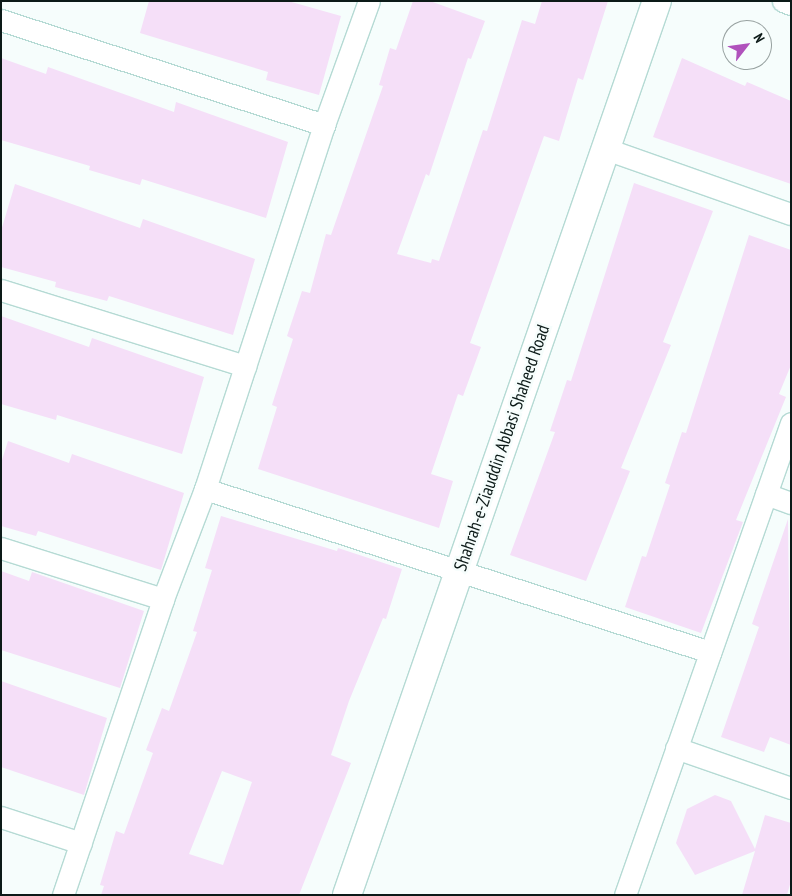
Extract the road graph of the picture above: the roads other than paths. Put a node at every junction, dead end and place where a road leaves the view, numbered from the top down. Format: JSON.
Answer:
{"nodes":[{"id":1,"x":369,"y":1,"type":"edge"},
{"id":2,"x":657,"y":1,"type":"edge"},
{"id":3,"x":783,"y":1,"type":"edge"},
{"id":4,"x":791,"y":4,"type":"edge"},
{"id":5,"x":1,"y":20,"type":"edge"},
{"id":6,"x":324,"y":125,"type":"junction"},
{"id":7,"x":606,"y":149,"type":"junction"},
{"id":8,"x":791,"y":214,"type":"edge"},
{"id":9,"x":1,"y":290,"type":"edge"},
{"id":10,"x":245,"y":366,"type":"junction"},
{"id":11,"x":791,"y":423,"type":"edge"},
{"id":12,"x":205,"y":489,"type":"junction"},
{"id":13,"x":766,"y":494,"type":"junction"},
{"id":14,"x":791,"y":503,"type":"edge"},
{"id":15,"x":1,"y":548,"type":"edge"},
{"id":16,"x":460,"y":569,"type":"junction"},
{"id":17,"x":163,"y":598,"type":"junction"},
{"id":18,"x":710,"y":652,"type":"junction"},
{"id":19,"x":676,"y":748,"type":"junction"},
{"id":20,"x":791,"y":788,"type":"edge"},
{"id":21,"x":1,"y":817,"type":"edge"},
{"id":22,"x":81,"y":843,"type":"junction"},
{"id":23,"x":63,"y":895,"type":"edge"},
{"id":24,"x":347,"y":895,"type":"edge"},
{"id":25,"x":625,"y":895,"type":"edge"}],
"edges":[{"from":1,"to":6,"type":"street"},
{"from":2,"to":7,"type":"street","name":"Shahrah-e-Ziauddin Abbasi Shaheed Road"},
{"from":3,"to":4,"type":"street"},
{"from":5,"to":6,"type":"street"},
{"from":6,"to":10,"type":"street"},
{"from":7,"to":8,"type":"street"},
{"from":7,"to":16,"type":"street","name":"Shahrah-e-Ziauddin Abbasi Shaheed Road"},
{"from":9,"to":10,"type":"street"},
{"from":10,"to":12,"type":"street"},
{"from":11,"to":13,"type":"street"},
{"from":12,"to":16,"type":"street"},
{"from":12,"to":17,"type":"street"},
{"from":13,"to":14,"type":"street"},
{"from":13,"to":18,"type":"street"},
{"from":15,"to":17,"type":"street"},
{"from":16,"to":18,"type":"street"},
{"from":16,"to":24,"type":"street","name":"Shahrah-e-Ziauddin Abbasi Shaheed Road"},
{"from":17,"to":22,"type":"street"},
{"from":18,"to":19,"type":"street"},
{"from":19,"to":20,"type":"street"},
{"from":19,"to":25,"type":"street"},
{"from":21,"to":22,"type":"street"},
{"from":22,"to":23,"type":"street"}]}
